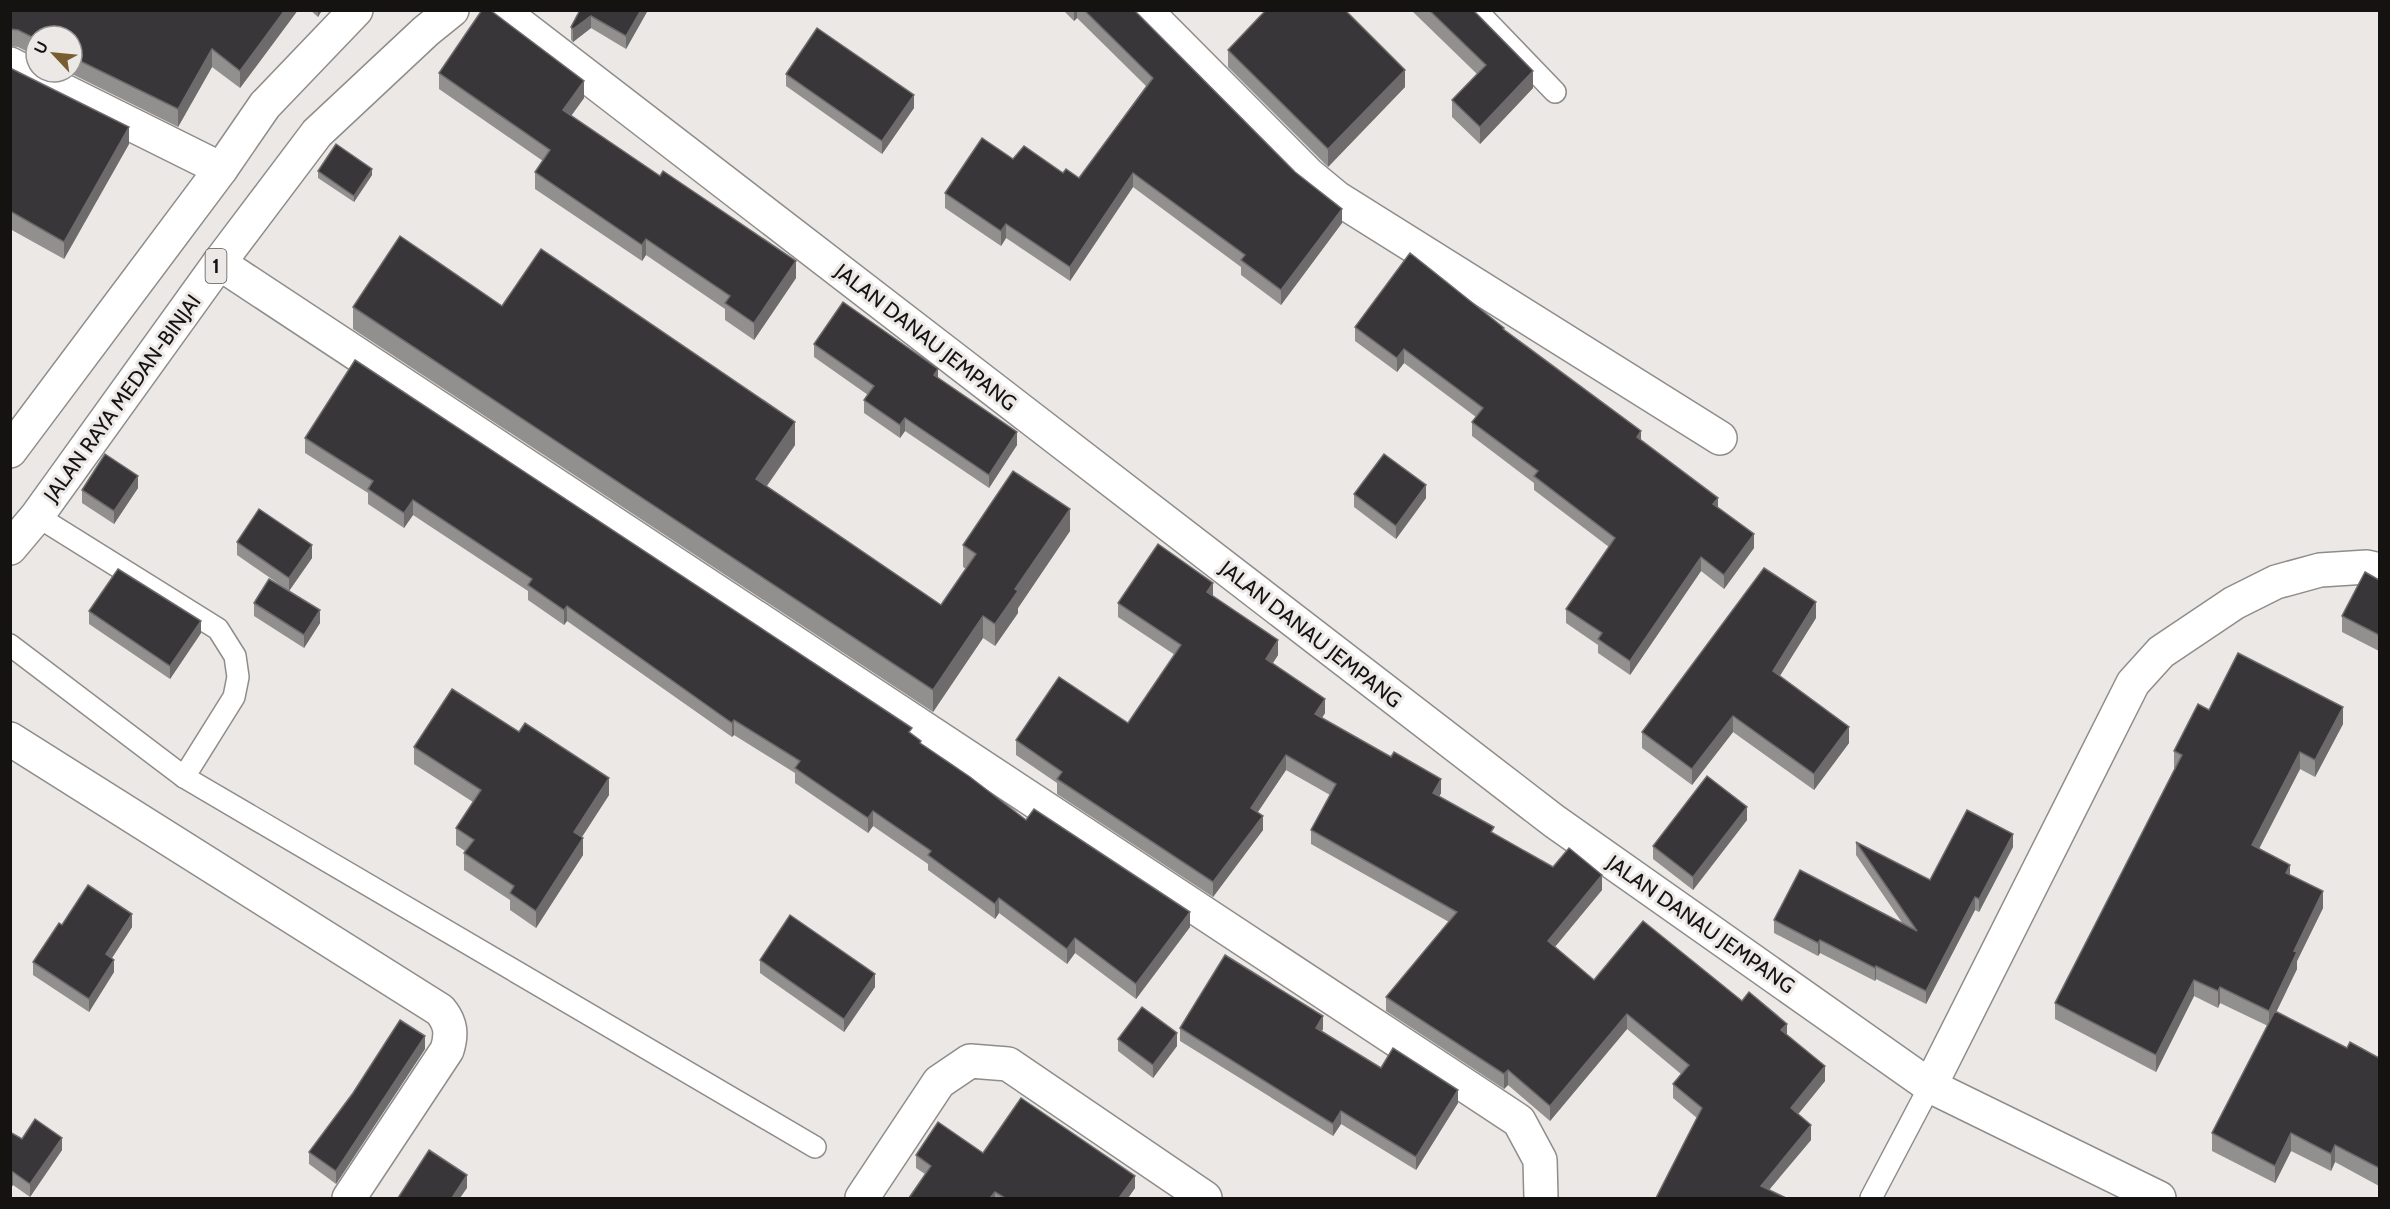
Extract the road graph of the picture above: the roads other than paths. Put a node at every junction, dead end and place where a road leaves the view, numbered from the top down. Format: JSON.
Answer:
{"nodes":[{"id":1,"x":356,"y":10,"type":"edge"},
{"id":2,"x":452,"y":10,"type":"edge"},
{"id":3,"x":501,"y":10,"type":"edge"},
{"id":4,"x":1145,"y":10,"type":"edge"},
{"id":5,"x":1476,"y":10,"type":"edge"},
{"id":6,"x":10,"y":64,"type":"edge"},
{"id":7,"x":1555,"y":92,"type":"dead end"},
{"id":8,"x":221,"y":169,"type":"junction"},
{"id":9,"x":219,"y":263,"type":"junction"},
{"id":10,"x":1720,"y":438,"type":"dead end"},
{"id":11,"x":10,"y":451,"type":"edge"},
{"id":12,"x":37,"y":516,"type":"junction"},
{"id":13,"x":10,"y":548,"type":"edge"},
{"id":14,"x":2379,"y":570,"type":"edge"},
{"id":15,"x":10,"y":645,"type":"edge"},
{"id":16,"x":10,"y":739,"type":"edge"},
{"id":17,"x":184,"y":777,"type":"junction"},
{"id":18,"x":1930,"y":1086,"type":"junction"},
{"id":19,"x":815,"y":1147,"type":"dead end"},
{"id":20,"x":349,"y":1198,"type":"edge"},
{"id":21,"x":862,"y":1198,"type":"edge"},
{"id":22,"x":1205,"y":1198,"type":"edge"},
{"id":23,"x":1541,"y":1198,"type":"edge"},
{"id":24,"x":1871,"y":1198,"type":"edge"},
{"id":25,"x":2159,"y":1198,"type":"edge"}],
"edges":[{"from":1,"to":8,"type":"street"},
{"from":2,"to":9,"type":"street","name":"JALAN RAYA MEDAN-BINJAI","number":"1"},
{"from":3,"to":18,"type":"street","name":"JALAN DANAU JEMPANG"},
{"from":4,"to":10,"type":"street"},
{"from":5,"to":7,"type":"lane"},
{"from":6,"to":8,"type":"street"},
{"from":8,"to":11,"type":"street"},
{"from":9,"to":12,"type":"street","name":"JALAN RAYA MEDAN-BINJAI","number":"1"},
{"from":9,"to":23,"type":"street"},
{"from":12,"to":13,"type":"street","name":"JALAN RAYA MEDAN-BINJAI","number":"1"},
{"from":12,"to":17,"type":"lane"},
{"from":14,"to":18,"type":"street"},
{"from":15,"to":17,"type":"lane"},
{"from":16,"to":20,"type":"street"},
{"from":17,"to":19,"type":"lane"},
{"from":18,"to":24,"type":"lane"},
{"from":18,"to":25,"type":"street","name":"JALAN DANAU JEMPANG"},
{"from":21,"to":22,"type":"street"}]}
